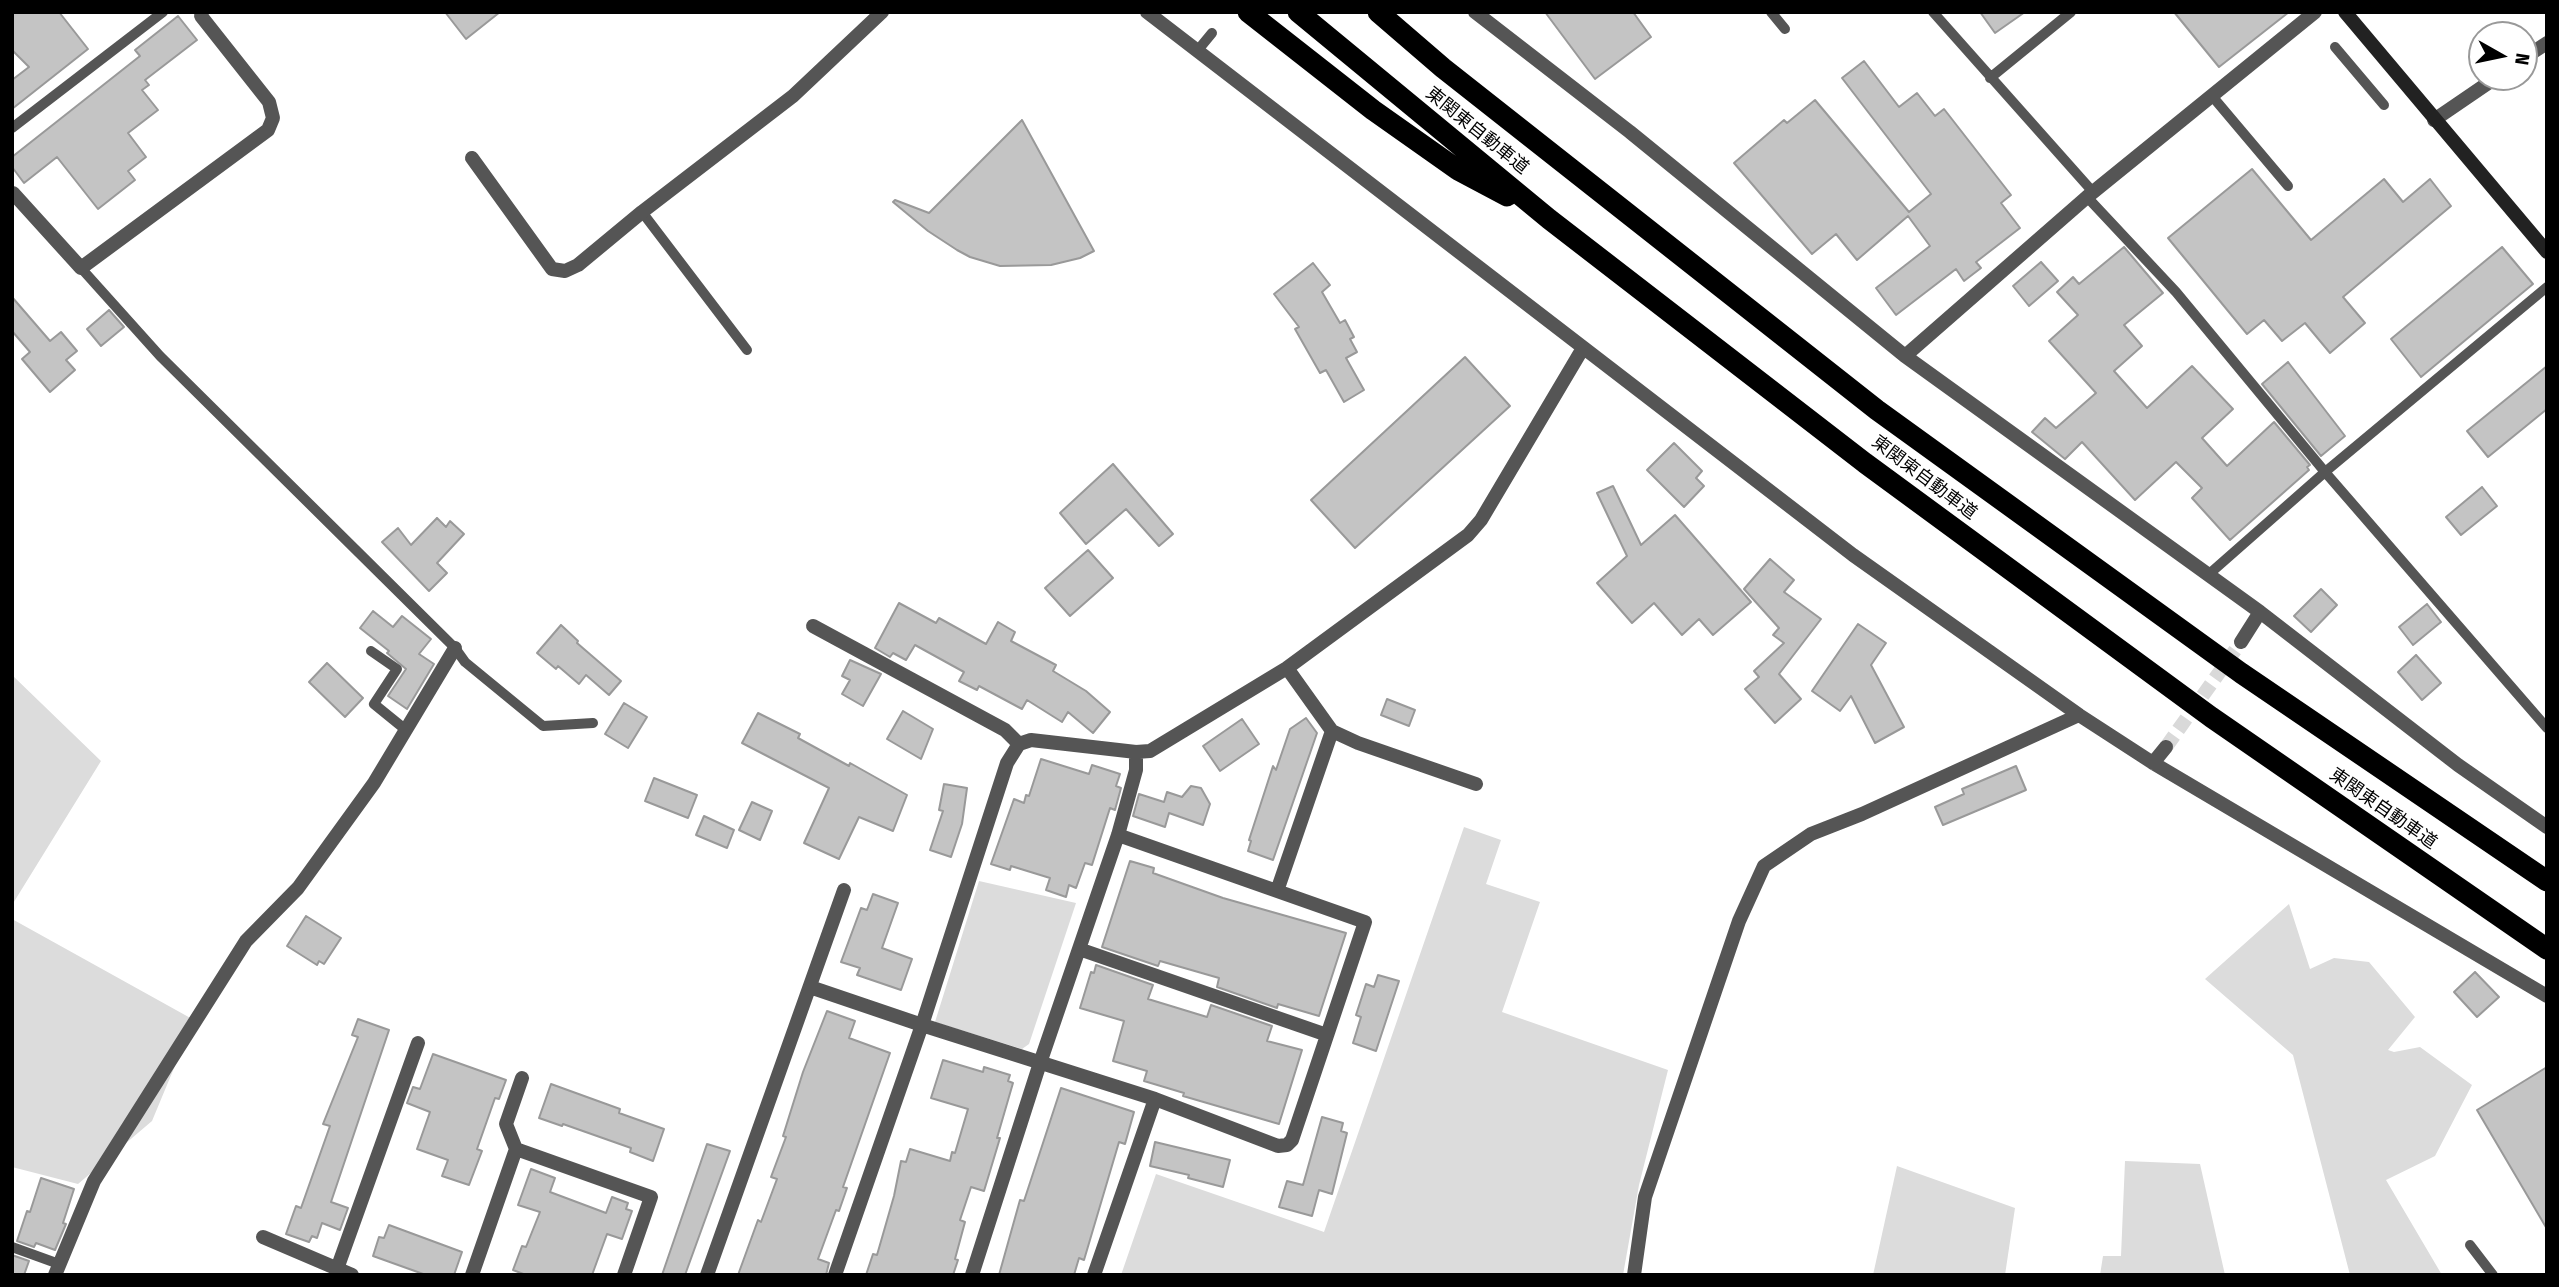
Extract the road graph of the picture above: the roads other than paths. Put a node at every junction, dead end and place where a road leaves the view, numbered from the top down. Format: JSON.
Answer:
{"nodes":[{"id":1,"x":163,"y":12,"type":"edge"},
{"id":2,"x":202,"y":12,"type":"edge"},
{"id":3,"x":882,"y":12,"type":"edge"},
{"id":4,"x":1147,"y":12,"type":"edge"},
{"id":5,"x":1248,"y":12,"type":"edge"},
{"id":6,"x":1298,"y":12,"type":"edge"},
{"id":7,"x":1378,"y":12,"type":"edge"},
{"id":8,"x":1475,"y":12,"type":"edge"},
{"id":9,"x":1771,"y":12,"type":"edge"},
{"id":10,"x":1933,"y":12,"type":"edge"},
{"id":11,"x":2071,"y":12,"type":"edge"},
{"id":12,"x":2315,"y":12,"type":"edge"},
{"id":13,"x":2345,"y":12,"type":"edge"},
{"id":14,"x":1785,"y":29,"type":"dead end"},
{"id":15,"x":1212,"y":33,"type":"dead end"},
{"id":16,"x":2335,"y":47,"type":"dead end"},
{"id":17,"x":1198,"y":50,"type":"junction"},
{"id":18,"x":1990,"y":78,"type":"junction"},
{"id":19,"x":2476,"y":91,"type":"edge"},
{"id":20,"x":2212,"y":96,"type":"junction"},
{"id":21,"x":2384,"y":105,"type":"dead end"},
{"id":22,"x":2434,"y":120,"type":"junction"},
{"id":23,"x":12,"y":128,"type":"edge"},
{"id":24,"x":472,"y":158,"type":"dead end"},
{"id":25,"x":2288,"y":186,"type":"dead end"},
{"id":26,"x":13,"y":192,"type":"edge"},
{"id":27,"x":2090,"y":194,"type":"junction"},
{"id":28,"x":642,"y":212,"type":"junction"},
{"id":29,"x":1549,"y":219,"type":"junction"},
{"id":30,"x":2547,"y":252,"type":"edge"},
{"id":31,"x":80,"y":268,"type":"junction"},
{"id":32,"x":2547,"y":288,"type":"edge"},
{"id":33,"x":1583,"y":348,"type":"junction"},
{"id":34,"x":747,"y":350,"type":"dead end"},
{"id":35,"x":1905,"y":356,"type":"junction"},
{"id":36,"x":2325,"y":472,"type":"junction"},
{"id":37,"x":2208,"y":575,"type":"junction"},
{"id":38,"x":2260,"y":612,"type":"junction"},
{"id":39,"x":813,"y":626,"type":"dead end"},
{"id":40,"x":2241,"y":642,"type":"tunnel mouth"},
{"id":41,"x":455,"y":648,"type":"junction"},
{"id":42,"x":371,"y":651,"type":"dead end"},
{"id":43,"x":1287,"y":668,"type":"junction"},
{"id":44,"x":2079,"y":715,"type":"junction"},
{"id":45,"x":593,"y":723,"type":"dead end"},
{"id":46,"x":2547,"y":728,"type":"edge"},
{"id":47,"x":406,"y":730,"type":"junction"},
{"id":48,"x":1332,"y":731,"type":"junction"},
{"id":49,"x":1019,"y":744,"type":"junction"},
{"id":50,"x":2166,"y":747,"type":"tunnel mouth"},
{"id":51,"x":1136,"y":752,"type":"junction"},
{"id":52,"x":2153,"y":763,"type":"junction"},
{"id":53,"x":1476,"y":784,"type":"dead end"},
{"id":54,"x":2547,"y":827,"type":"edge"},
{"id":55,"x":1118,"y":835,"type":"junction"},
{"id":56,"x":2547,"y":881,"type":"edge"},
{"id":57,"x":844,"y":890,"type":"dead end"},
{"id":58,"x":1277,"y":891,"type":"junction"},
{"id":59,"x":2547,"y":948,"type":"edge"},
{"id":60,"x":1079,"y":949,"type":"junction"},
{"id":61,"x":810,"y":986,"type":"junction"},
{"id":62,"x":2547,"y":996,"type":"edge"},
{"id":63,"x":922,"y":1025,"type":"junction"},
{"id":64,"x":1326,"y":1035,"type":"junction"},
{"id":65,"x":418,"y":1043,"type":"dead end"},
{"id":66,"x":1040,"y":1063,"type":"junction"},
{"id":67,"x":522,"y":1078,"type":"dead end"},
{"id":68,"x":1155,"y":1099,"type":"junction"},
{"id":69,"x":516,"y":1149,"type":"junction"},
{"id":70,"x":262,"y":1237,"type":"dead end"},
{"id":71,"x":2470,"y":1245,"type":"dead end"},
{"id":72,"x":12,"y":1247,"type":"edge"},
{"id":73,"x":57,"y":1269,"type":"edge"},
{"id":74,"x":337,"y":1269,"type":"junction"},
{"id":75,"x":352,"y":1275,"type":"edge"},
{"id":76,"x":472,"y":1275,"type":"edge"},
{"id":77,"x":624,"y":1275,"type":"edge"},
{"id":78,"x":707,"y":1275,"type":"edge"},
{"id":79,"x":835,"y":1275,"type":"edge"},
{"id":80,"x":972,"y":1275,"type":"edge"},
{"id":81,"x":1094,"y":1275,"type":"edge"},
{"id":82,"x":1634,"y":1275,"type":"edge"},
{"id":83,"x":2493,"y":1275,"type":"edge"}],
"edges":[{"from":1,"to":23,"type":"lane"},
{"from":2,"to":31,"type":"street"},
{"from":3,"to":28,"type":"street"},
{"from":4,"to":17,"type":"street"},
{"from":5,"to":29,"type":"highway"},
{"from":6,"to":29,"type":"highway","name":"東関東自動車道"},
{"from":7,"to":56,"type":"highway","name":"東関東自動車道"},
{"from":8,"to":35,"type":"street"},
{"from":9,"to":14,"type":"lane"},
{"from":10,"to":18,"type":"lane"},
{"from":11,"to":18,"type":"lane"},
{"from":12,"to":20,"type":"street"},
{"from":13,"to":22,"type":"street"},
{"from":15,"to":17,"type":"lane"},
{"from":16,"to":21,"type":"lane"},
{"from":17,"to":33,"type":"street"},
{"from":18,"to":27,"type":"lane"},
{"from":19,"to":22,"type":"street"},
{"from":20,"to":25,"type":"lane"},
{"from":20,"to":27,"type":"street"},
{"from":22,"to":30,"type":"street"},
{"from":24,"to":28,"type":"street"},
{"from":26,"to":31,"type":"street"},
{"from":27,"to":35,"type":"street"},
{"from":27,"to":36,"type":"lane"},
{"from":28,"to":34,"type":"lane"},
{"from":29,"to":59,"type":"highway","name":"東関東自動車道"},
{"from":31,"to":41,"type":"lane"},
{"from":32,"to":36,"type":"lane"},
{"from":33,"to":43,"type":"street"},
{"from":33,"to":44,"type":"street"},
{"from":35,"to":37,"type":"street"},
{"from":36,"to":37,"type":"lane"},
{"from":36,"to":46,"type":"lane"},
{"from":37,"to":38,"type":"street"},
{"from":38,"to":40,"type":"street"},
{"from":38,"to":54,"type":"street"},
{"from":39,"to":49,"type":"street"},
{"from":41,"to":45,"type":"lane"},
{"from":41,"to":47,"type":"street"},
{"from":42,"to":47,"type":"lane"},
{"from":43,"to":48,"type":"street"},
{"from":43,"to":51,"type":"street"},
{"from":44,"to":52,"type":"street"},
{"from":44,"to":82,"type":"street"},
{"from":47,"to":73,"type":"street"},
{"from":48,"to":53,"type":"street"},
{"from":48,"to":58,"type":"street"},
{"from":49,"to":51,"type":"street"},
{"from":49,"to":63,"type":"street"},
{"from":50,"to":52,"type":"street"},
{"from":51,"to":55,"type":"street"},
{"from":52,"to":62,"type":"street"},
{"from":55,"to":58,"type":"street"},
{"from":55,"to":60,"type":"street"},
{"from":57,"to":61,"type":"street"},
{"from":58,"to":64,"type":"street"},
{"from":60,"to":64,"type":"street"},
{"from":60,"to":66,"type":"street"},
{"from":61,"to":63,"type":"street"},
{"from":61,"to":78,"type":"street"},
{"from":63,"to":66,"type":"street"},
{"from":63,"to":79,"type":"street"},
{"from":64,"to":68,"type":"street"},
{"from":65,"to":74,"type":"street"},
{"from":66,"to":68,"type":"street"},
{"from":66,"to":80,"type":"street"},
{"from":67,"to":69,"type":"street"},
{"from":68,"to":81,"type":"street"},
{"from":69,"to":76,"type":"street"},
{"from":69,"to":77,"type":"street"},
{"from":70,"to":74,"type":"street"},
{"from":71,"to":83,"type":"lane"},
{"from":72,"to":73,"type":"lane"},
{"from":74,"to":75,"type":"street"}]}
